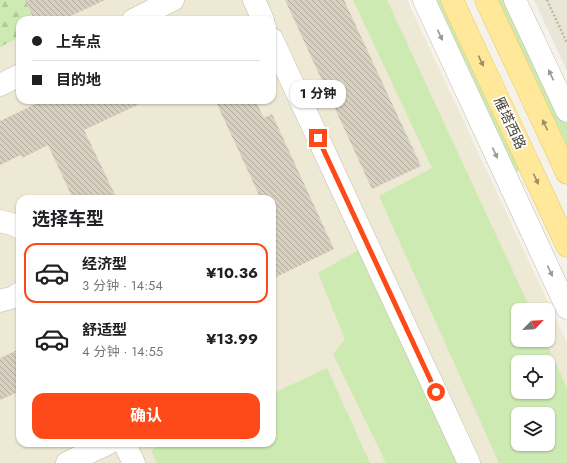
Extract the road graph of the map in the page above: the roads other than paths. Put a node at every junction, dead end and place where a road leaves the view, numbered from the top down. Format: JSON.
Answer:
{"nodes":[{"id":1,"x":254,"y":0,"type":"edge"},
{"id":2,"x":424,"y":0,"type":"edge"},
{"id":3,"x":452,"y":0,"type":"edge"},
{"id":4,"x":486,"y":0,"type":"edge"},
{"id":5,"x":515,"y":0,"type":"edge"},
{"id":6,"x":169,"y":1,"type":"edge"},
{"id":7,"x":140,"y":16,"type":"edge"},
{"id":8,"x":261,"y":16,"type":"edge"},
{"id":9,"x":276,"y":48,"type":"edge"},
{"id":10,"x":16,"y":77,"type":"edge"},
{"id":11,"x":0,"y":85,"type":"edge"},
{"id":12,"x":567,"y":111,"type":"edge"},
{"id":13,"x":567,"y":173,"type":"edge"},
{"id":14,"x":0,"y":221,"type":"edge"},
{"id":15,"x":16,"y":225,"type":"edge"},
{"id":16,"x":567,"y":246,"type":"edge"},
{"id":17,"x":16,"y":297,"type":"edge"},
{"id":18,"x":0,"y":301,"type":"edge"},
{"id":19,"x":567,"y":308,"type":"edge"},
{"id":20,"x":101,"y":447,"type":"edge"},
{"id":21,"x":126,"y":447,"type":"edge"},
{"id":22,"x":67,"y":463,"type":"edge"},
{"id":23,"x":134,"y":463,"type":"edge"},
{"id":24,"x":469,"y":463,"type":"edge"}],
"edges":[{"from":1,"to":8,"type":"street"},
{"from":2,"to":19,"type":"street","one_way":true},
{"from":3,"to":16,"type":"main road","name":"雁塔西路","one_way":true},
{"from":13,"to":4,"type":"main road","one_way":true},
{"from":12,"to":5,"type":"street","one_way":true},
{"from":6,"to":7,"type":"street"},
{"from":9,"to":24,"type":"street"},
{"from":10,"to":11,"type":"street"},
{"from":14,"to":15,"type":"street"},
{"from":17,"to":18,"type":"street"},
{"from":20,"to":22,"type":"street"},
{"from":21,"to":23,"type":"street"}]}
